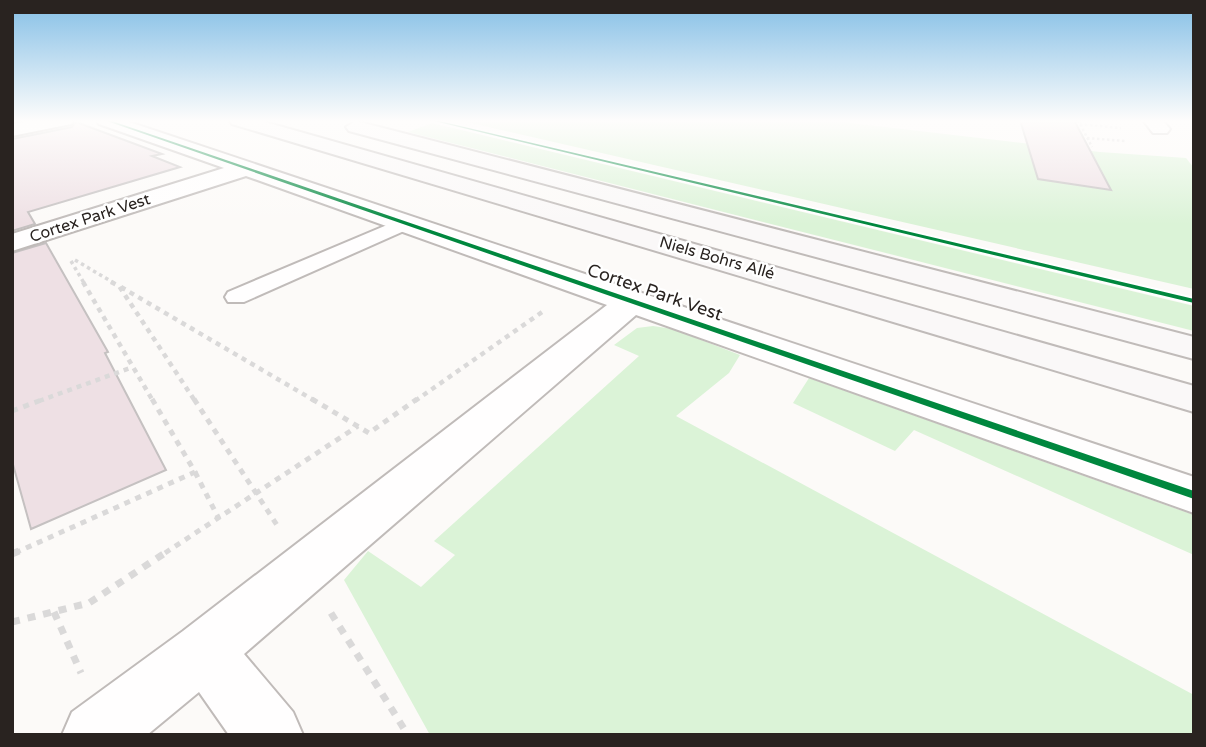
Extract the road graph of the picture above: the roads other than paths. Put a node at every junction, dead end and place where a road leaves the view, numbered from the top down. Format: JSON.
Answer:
{"nodes":[{"id":1,"x":208,"y":155,"type":"edge"},
{"id":2,"x":360,"y":155,"type":"edge"},
{"id":3,"x":461,"y":155,"type":"edge"},
{"id":4,"x":249,"y":169,"type":"junction"},
{"id":5,"x":405,"y":223,"type":"junction"},
{"id":6,"x":12,"y":243,"type":"edge"},
{"id":7,"x":730,"y":262,"type":"junction"},
{"id":8,"x":608,"y":293,"type":"junction"},
{"id":9,"x":236,"y":297,"type":"dead end"},
{"id":10,"x":1194,"y":348,"type":"edge"},
{"id":11,"x":1194,"y":378,"type":"edge"},
{"id":12,"x":1194,"y":399,"type":"edge"},
{"id":13,"x":1194,"y":495,"type":"edge"},
{"id":14,"x":204,"y":651,"type":"junction"},
{"id":15,"x":95,"y":735,"type":"edge"},
{"id":16,"x":271,"y":735,"type":"edge"}],
"edges":[{"from":1,"to":4,"type":"street","name":"Cortex Park Vest"},
{"from":2,"to":7,"type":"street","name":"Niels Bohrs Allé"},
{"from":3,"to":10,"type":"street","name":"Niels Bohrs Allé"},
{"from":4,"to":5,"type":"street","name":"Cortex Park Vest"},
{"from":4,"to":6,"type":"street","name":"Cortex Park Vest"},
{"from":5,"to":8,"type":"street","name":"Cortex Park Vest"},
{"from":5,"to":9,"type":"lane"},
{"from":7,"to":11,"type":"street"},
{"from":7,"to":12,"type":"street","name":"Niels Bohrs Allé"},
{"from":8,"to":13,"type":"street","name":"Cortex Park Vest"},
{"from":8,"to":14,"type":"street","name":"Cortex Park Vest"},
{"from":14,"to":15,"type":"street","name":"Cortex Park Vest"},
{"from":14,"to":16,"type":"street"}]}
